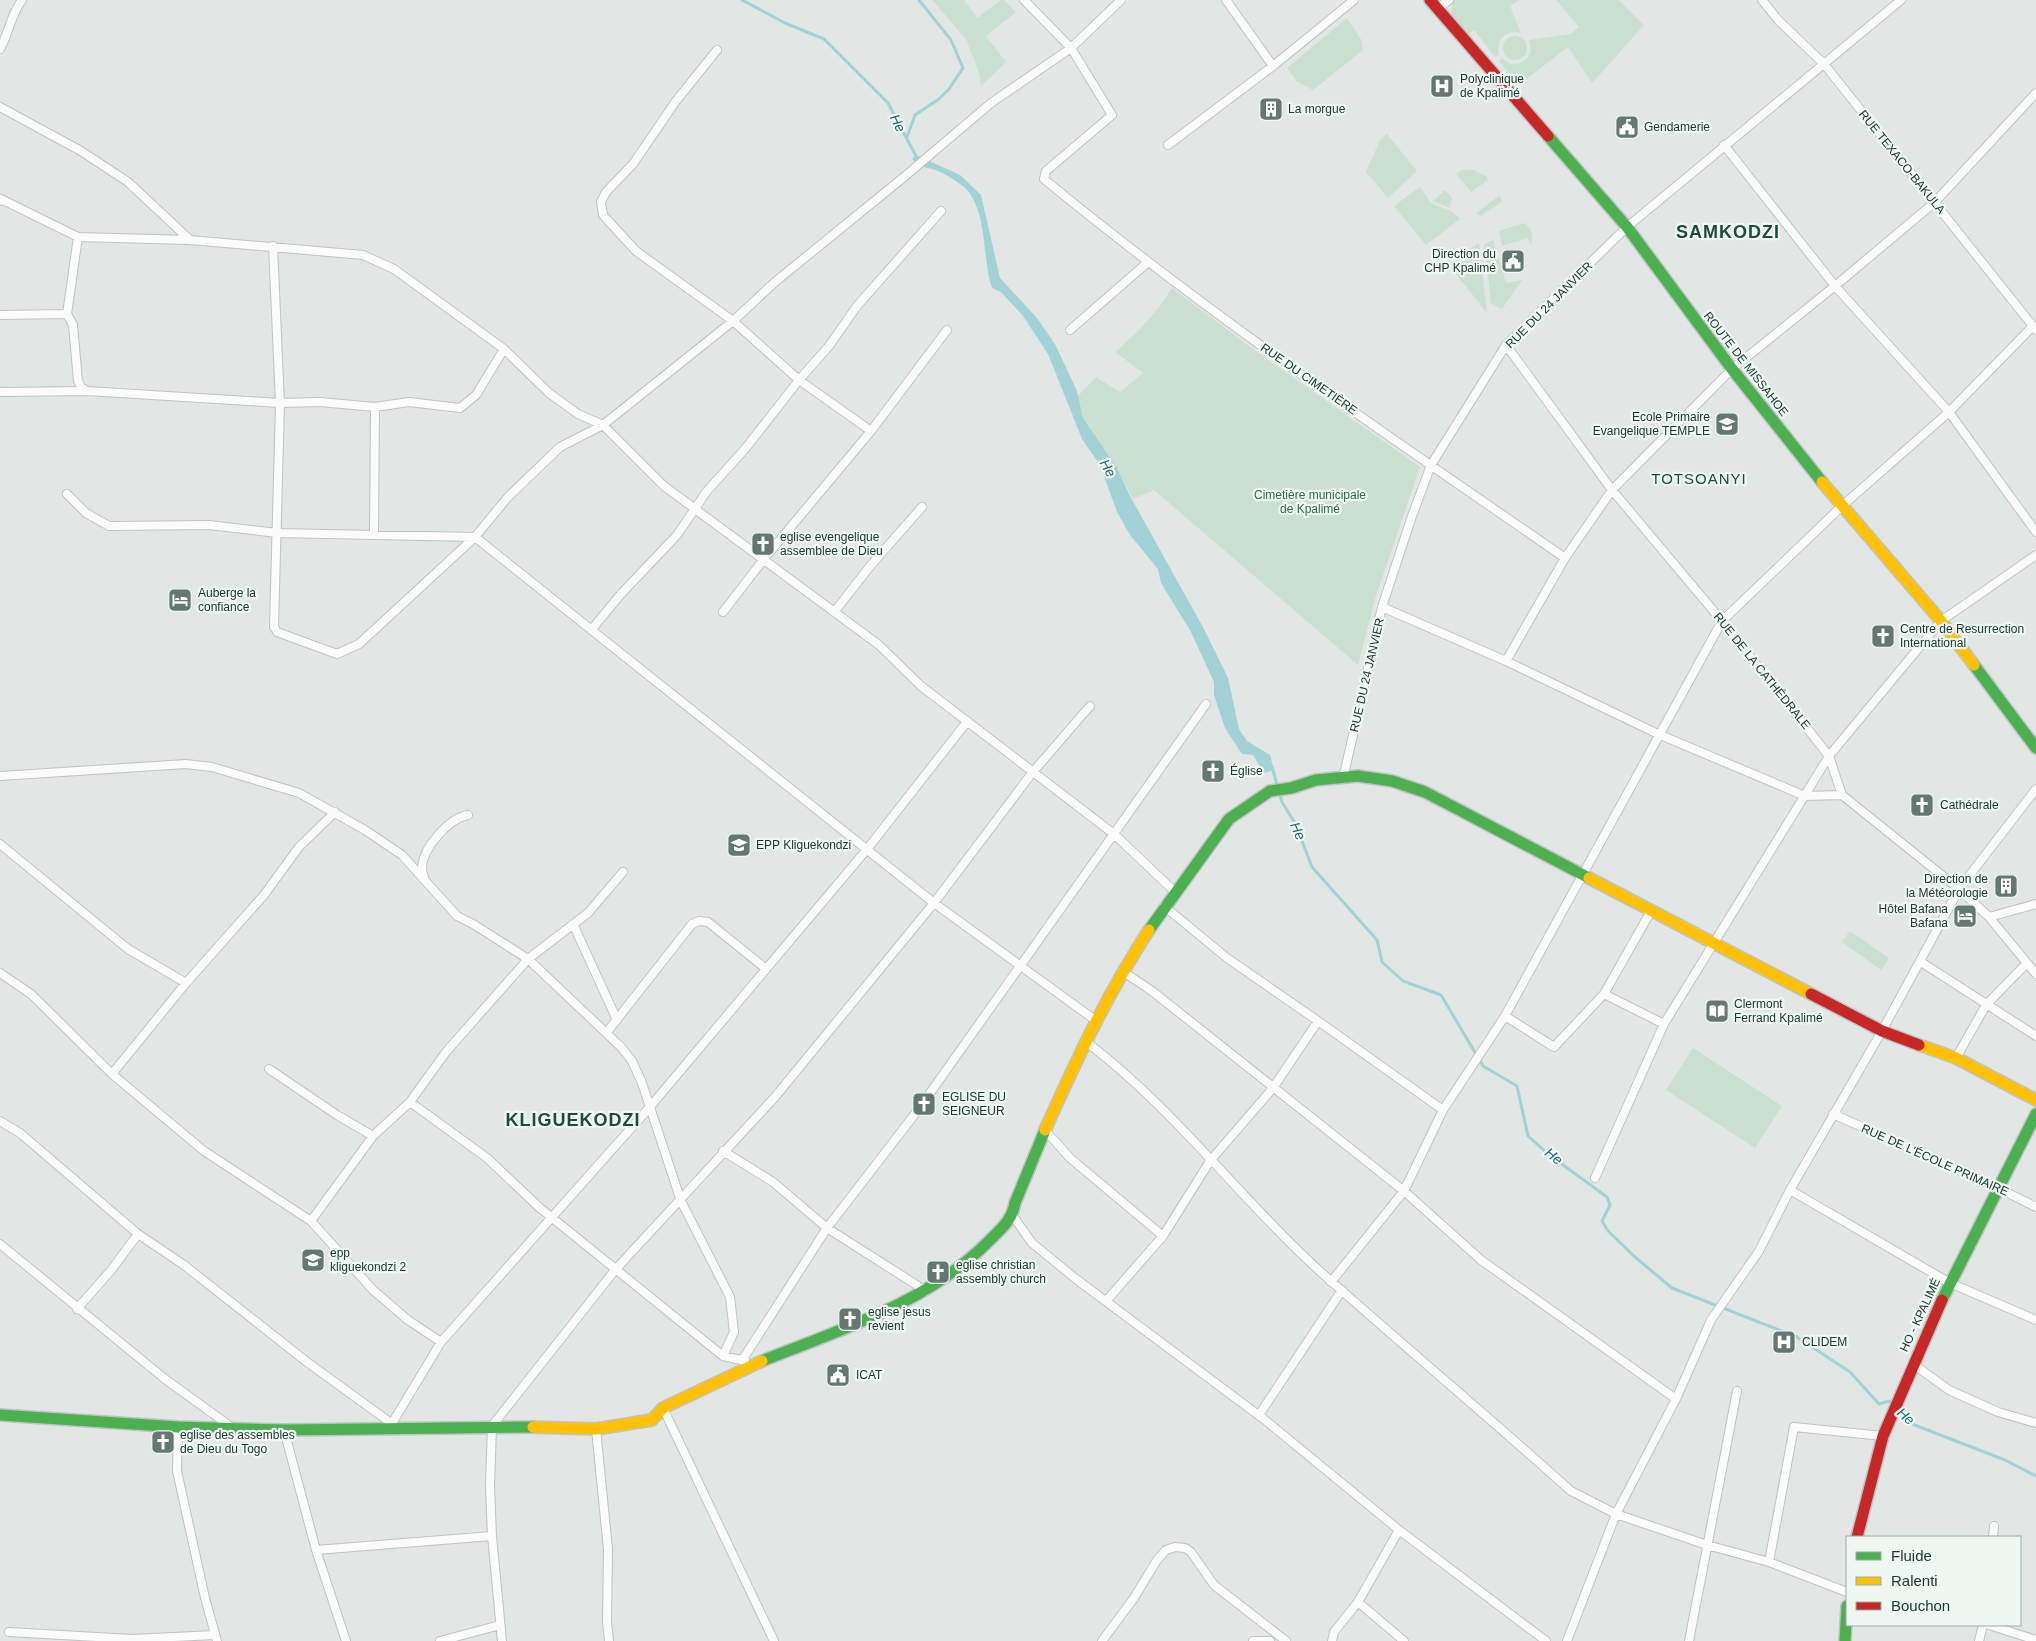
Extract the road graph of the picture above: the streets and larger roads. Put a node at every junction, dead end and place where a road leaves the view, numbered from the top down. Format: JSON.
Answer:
{"nodes":[{"id":1,"x":22,"y":0,"type":"edge"},
{"id":2,"x":1024,"y":0,"type":"edge"},
{"id":3,"x":1122,"y":0,"type":"edge"},
{"id":4,"x":1226,"y":0,"type":"edge"},
{"id":5,"x":1354,"y":0,"type":"edge"},
{"id":6,"x":1449,"y":0,"type":"edge"},
{"id":7,"x":1762,"y":0,"type":"edge"},
{"id":8,"x":1901,"y":0,"type":"edge"},
{"id":9,"x":1434,"y":5,"type":"edge"},
{"id":10,"x":1071,"y":48,"type":"junction"},
{"id":11,"x":0,"y":49,"type":"edge"},
{"id":12,"x":717,"y":50,"type":"dead end"},
{"id":13,"x":1824,"y":64,"type":"junction"},
{"id":14,"x":1273,"y":66,"type":"junction"},
{"id":15,"x":2036,"y":93,"type":"edge"},
{"id":16,"x":0,"y":106,"type":"edge"},
{"id":17,"x":1168,"y":145,"type":"dead end"},
{"id":18,"x":1724,"y":145,"type":"junction"},
{"id":19,"x":0,"y":200,"type":"edge"},
{"id":20,"x":1934,"y":202,"type":"junction"},
{"id":21,"x":941,"y":211,"type":"dead end"},
{"id":22,"x":1626,"y":227,"type":"junction"},
{"id":23,"x":78,"y":237,"type":"junction"},
{"id":24,"x":190,"y":240,"type":"junction"},
{"id":25,"x":273,"y":246,"type":"junction"},
{"id":26,"x":1147,"y":263,"type":"junction"},
{"id":27,"x":1836,"y":286,"type":"junction"},
{"id":28,"x":67,"y":314,"type":"junction"},
{"id":29,"x":0,"y":315,"type":"edge"},
{"id":30,"x":733,"y":321,"type":"junction"},
{"id":31,"x":2035,"y":328,"type":"edge"},
{"id":32,"x":947,"y":330,"type":"dead end"},
{"id":33,"x":1070,"y":330,"type":"dead end"},
{"id":34,"x":1506,"y":346,"type":"junction"},
{"id":35,"x":504,"y":349,"type":"junction"},
{"id":36,"x":1732,"y":369,"type":"junction"},
{"id":37,"x":799,"y":380,"type":"junction"},
{"id":38,"x":87,"y":391,"type":"junction"},
{"id":39,"x":0,"y":392,"type":"edge"},
{"id":40,"x":280,"y":403,"type":"junction"},
{"id":41,"x":375,"y":407,"type":"junction"},
{"id":42,"x":1949,"y":412,"type":"junction"},
{"id":43,"x":602,"y":426,"type":"junction"},
{"id":44,"x":871,"y":430,"type":"junction"},
{"id":45,"x":1431,"y":465,"type":"junction"},
{"id":46,"x":1612,"y":490,"type":"junction"},
{"id":47,"x":67,"y":494,"type":"dead end"},
{"id":48,"x":922,"y":507,"type":"dead end"},
{"id":49,"x":1841,"y":507,"type":"junction"},
{"id":50,"x":696,"y":508,"type":"junction"},
{"id":51,"x":277,"y":532,"type":"junction"},
{"id":52,"x":2036,"y":532,"type":"edge"},
{"id":53,"x":374,"y":533,"type":"junction"},
{"id":54,"x":475,"y":537,"type":"junction"},
{"id":55,"x":2036,"y":555,"type":"edge"},
{"id":56,"x":1565,"y":558,"type":"junction"},
{"id":57,"x":764,"y":559,"type":"junction"},
{"id":58,"x":1382,"y":607,"type":"junction"},
{"id":59,"x":835,"y":611,"type":"junction"},
{"id":60,"x":723,"y":612,"type":"dead end"},
{"id":61,"x":1722,"y":620,"type":"junction"},
{"id":62,"x":1941,"y":621,"type":"junction"},
{"id":63,"x":592,"y":629,"type":"junction"},
{"id":64,"x":1506,"y":661,"type":"junction"},
{"id":65,"x":1206,"y":704,"type":"dead end"},
{"id":66,"x":1090,"y":706,"type":"dead end"},
{"id":67,"x":966,"y":723,"type":"junction"},
{"id":68,"x":1658,"y":734,"type":"junction"},
{"id":69,"x":2036,"y":748,"type":"edge"},
{"id":70,"x":1829,"y":756,"type":"junction"},
{"id":71,"x":1032,"y":773,"type":"junction"},
{"id":72,"x":0,"y":776,"type":"edge"},
{"id":73,"x":1343,"y":779,"type":"junction"},
{"id":74,"x":2036,"y":789,"type":"edge"},
{"id":75,"x":1805,"y":796,"type":"junction"},
{"id":76,"x":1842,"y":796,"type":"junction"},
{"id":77,"x":335,"y":812,"type":"junction"},
{"id":78,"x":468,"y":815,"type":"dead end"},
{"id":79,"x":1114,"y":834,"type":"junction"},
{"id":80,"x":0,"y":844,"type":"edge"},
{"id":81,"x":868,"y":848,"type":"junction"},
{"id":82,"x":623,"y":872,"type":"dead end"},
{"id":83,"x":1583,"y":873,"type":"junction"},
{"id":84,"x":424,"y":878,"type":"junction"},
{"id":85,"x":1959,"y":889,"type":"junction"},
{"id":86,"x":1175,"y":892,"type":"junction"},
{"id":87,"x":934,"y":903,"type":"junction"},
{"id":88,"x":2036,"y":904,"type":"edge"},
{"id":89,"x":1164,"y":906,"type":"junction"},
{"id":90,"x":1651,"y":911,"type":"junction"},
{"id":91,"x":1989,"y":917,"type":"junction"},
{"id":92,"x":573,"y":924,"type":"junction"},
{"id":93,"x":1714,"y":942,"type":"junction"},
{"id":94,"x":528,"y":959,"type":"junction"},
{"id":95,"x":1921,"y":962,"type":"junction"},
{"id":96,"x":2027,"y":963,"type":"junction"},
{"id":97,"x":1020,"y":966,"type":"junction"},
{"id":98,"x":765,"y":968,"type":"junction"},
{"id":99,"x":1122,"y":971,"type":"junction"},
{"id":100,"x":0,"y":972,"type":"edge"},
{"id":101,"x":2036,"y":974,"type":"edge"},
{"id":102,"x":186,"y":983,"type":"junction"},
{"id":103,"x":1604,"y":994,"type":"junction"},
{"id":104,"x":1986,"y":1005,"type":"junction"},
{"id":105,"x":1505,"y":1016,"type":"junction"},
{"id":106,"x":617,"y":1020,"type":"junction"},
{"id":107,"x":1095,"y":1020,"type":"junction"},
{"id":108,"x":1318,"y":1021,"type":"junction"},
{"id":109,"x":1664,"y":1024,"type":"junction"},
{"id":110,"x":1882,"y":1030,"type":"junction"},
{"id":111,"x":607,"y":1032,"type":"junction"},
{"id":112,"x":2036,"y":1036,"type":"edge"},
{"id":113,"x":1085,"y":1041,"type":"junction"},
{"id":114,"x":1956,"y":1058,"type":"junction"},
{"id":115,"x":269,"y":1069,"type":"dead end"},
{"id":116,"x":112,"y":1074,"type":"junction"},
{"id":117,"x":1273,"y":1088,"type":"junction"},
{"id":118,"x":2036,"y":1100,"type":"edge"},
{"id":119,"x":410,"y":1102,"type":"junction"},
{"id":120,"x":648,"y":1108,"type":"junction"},
{"id":121,"x":1443,"y":1110,"type":"junction"},
{"id":122,"x":1833,"y":1114,"type":"junction"},
{"id":123,"x":2036,"y":1114,"type":"edge"},
{"id":124,"x":0,"y":1121,"type":"edge"},
{"id":125,"x":1045,"y":1130,"type":"junction"},
{"id":126,"x":373,"y":1136,"type":"junction"},
{"id":127,"x":723,"y":1151,"type":"junction"},
{"id":128,"x":1210,"y":1161,"type":"junction"},
{"id":129,"x":1596,"y":1178,"type":"dead end"},
{"id":130,"x":2000,"y":1189,"type":"junction"},
{"id":131,"x":1790,"y":1190,"type":"junction"},
{"id":132,"x":1404,"y":1191,"type":"junction"},
{"id":133,"x":681,"y":1201,"type":"junction"},
{"id":134,"x":2036,"y":1207,"type":"edge"},
{"id":135,"x":551,"y":1216,"type":"junction"},
{"id":136,"x":1013,"y":1216,"type":"junction"},
{"id":137,"x":311,"y":1221,"type":"junction"},
{"id":138,"x":827,"y":1228,"type":"junction"},
{"id":139,"x":138,"y":1234,"type":"junction"},
{"id":140,"x":1163,"y":1236,"type":"junction"},
{"id":141,"x":0,"y":1244,"type":"edge"},
{"id":142,"x":615,"y":1270,"type":"junction"},
{"id":143,"x":1332,"y":1282,"type":"junction"},
{"id":144,"x":1950,"y":1283,"type":"junction"},
{"id":145,"x":1342,"y":1290,"type":"junction"},
{"id":146,"x":926,"y":1291,"type":"junction"},
{"id":147,"x":1107,"y":1300,"type":"junction"},
{"id":148,"x":77,"y":1309,"type":"junction"},
{"id":149,"x":2036,"y":1320,"type":"edge"},
{"id":150,"x":441,"y":1342,"type":"junction"},
{"id":151,"x":723,"y":1356,"type":"junction"},
{"id":152,"x":746,"y":1362,"type":"junction"},
{"id":153,"x":1913,"y":1364,"type":"junction"},
{"id":154,"x":1737,"y":1391,"type":"dead end"},
{"id":155,"x":1676,"y":1399,"type":"junction"},
{"id":156,"x":663,"y":1408,"type":"junction"},
{"id":157,"x":0,"y":1415,"type":"edge"},
{"id":158,"x":1259,"y":1415,"type":"junction"},
{"id":159,"x":2036,"y":1423,"type":"edge"},
{"id":160,"x":492,"y":1426,"type":"junction"},
{"id":161,"x":178,"y":1427,"type":"junction"},
{"id":162,"x":389,"y":1427,"type":"junction"},
{"id":163,"x":235,"y":1429,"type":"junction"},
{"id":164,"x":596,"y":1429,"type":"junction"},
{"id":165,"x":284,"y":1430,"type":"junction"},
{"id":166,"x":1883,"y":1436,"type":"junction"},
{"id":167,"x":1616,"y":1514,"type":"junction"},
{"id":168,"x":1994,"y":1526,"type":"dead end"},
{"id":169,"x":1399,"y":1530,"type":"junction"},
{"id":170,"x":492,"y":1536,"type":"junction"},
{"id":171,"x":1857,"y":1536,"type":"edge"},
{"id":172,"x":1993,"y":1536,"type":"edge"},
{"id":173,"x":1708,"y":1545,"type":"junction"},
{"id":174,"x":316,"y":1550,"type":"junction"},
{"id":175,"x":1769,"y":1562,"type":"junction"},
{"id":176,"x":1846,"y":1592,"type":"edge"},
{"id":177,"x":1358,"y":1602,"type":"junction"},
{"id":178,"x":1846,"y":1624,"type":"edge"},
{"id":179,"x":500,"y":1626,"type":"junction"},
{"id":180,"x":1983,"y":1626,"type":"edge"},
{"id":181,"x":1991,"y":1626,"type":"edge"},
{"id":182,"x":9,"y":1632,"type":"dead end"},
{"id":183,"x":216,"y":1638,"type":"edge"},
{"id":184,"x":2036,"y":1640,"type":"edge"},
{"id":185,"x":346,"y":1641,"type":"edge"},
{"id":186,"x":440,"y":1641,"type":"edge"},
{"id":187,"x":502,"y":1641,"type":"edge"},
{"id":188,"x":609,"y":1641,"type":"edge"},
{"id":189,"x":774,"y":1641,"type":"edge"},
{"id":190,"x":1102,"y":1641,"type":"edge"},
{"id":191,"x":1253,"y":1641,"type":"edge"},
{"id":192,"x":1270,"y":1641,"type":"edge"},
{"id":193,"x":1286,"y":1641,"type":"edge"},
{"id":194,"x":1332,"y":1641,"type":"edge"},
{"id":195,"x":1404,"y":1641,"type":"edge"},
{"id":196,"x":1546,"y":1641,"type":"edge"},
{"id":197,"x":1567,"y":1641,"type":"edge"},
{"id":198,"x":1689,"y":1641,"type":"edge"},
{"id":199,"x":1845,"y":1641,"type":"edge"},
{"id":200,"x":1979,"y":1641,"type":"edge"}],
"edges":[{"from":1,"to":11,"type":"street"},
{"from":2,"to":10,"type":"street"},
{"from":3,"to":10,"type":"street"},
{"from":4,"to":14,"type":"street"},
{"from":5,"to":14,"type":"street"},
{"from":6,"to":9,"type":"street"},
{"from":7,"to":13,"type":"street","name":"RUE TEXACO-BAKULA"},
{"from":8,"to":13,"type":"street","name":"RUE DU 24 JANVIER"},
{"from":9,"to":22,"type":"street","name":"ROUTE DE MISSAHOE"},
{"from":10,"to":26,"type":"street","name":"RUE DU CIMETIÈRE"},
{"from":10,"to":30,"type":"street"},
{"from":12,"to":30,"type":"street"},
{"from":13,"to":18,"type":"street","name":"RUE DU 24 JANVIER"},
{"from":13,"to":20,"type":"street","name":"RUE TEXACO-BAKULA"},
{"from":14,"to":17,"type":"street"},
{"from":15,"to":20,"type":"street"},
{"from":16,"to":24,"type":"street"},
{"from":18,"to":22,"type":"street","name":"RUE DU 24 JANVIER"},
{"from":18,"to":27,"type":"street"},
{"from":19,"to":23,"type":"street"},
{"from":20,"to":27,"type":"street"},
{"from":20,"to":31,"type":"street","name":"RUE TEXACO-BAKULA"},
{"from":21,"to":37,"type":"street"},
{"from":22,"to":34,"type":"street","name":"RUE DU 24 JANVIER"},
{"from":22,"to":36,"type":"street","name":"ROUTE DE MISSAHOE"},
{"from":23,"to":24,"type":"street"},
{"from":23,"to":28,"type":"street"},
{"from":24,"to":25,"type":"street"},
{"from":25,"to":35,"type":"street"},
{"from":25,"to":40,"type":"street"},
{"from":26,"to":33,"type":"street"},
{"from":26,"to":45,"type":"street","name":"RUE DU CIMETIÈRE"},
{"from":27,"to":36,"type":"street"},
{"from":27,"to":42,"type":"street"},
{"from":28,"to":29,"type":"street"},
{"from":28,"to":38,"type":"street"},
{"from":30,"to":37,"type":"street"},
{"from":30,"to":43,"type":"street"},
{"from":31,"to":42,"type":"street"},
{"from":32,"to":44,"type":"street"},
{"from":34,"to":45,"type":"street","name":"RUE DU 24 JANVIER"},
{"from":34,"to":46,"type":"street","name":"RUE DE LA CATHÉDRALE"},
{"from":35,"to":41,"type":"street"},
{"from":35,"to":43,"type":"street"},
{"from":36,"to":46,"type":"street"},
{"from":36,"to":49,"type":"street","name":"ROUTE DE MISSAHOE"},
{"from":37,"to":44,"type":"street"},
{"from":37,"to":50,"type":"street"},
{"from":38,"to":39,"type":"street"},
{"from":38,"to":40,"type":"street"},
{"from":40,"to":41,"type":"street"},
{"from":40,"to":51,"type":"street"},
{"from":41,"to":53,"type":"street"},
{"from":42,"to":49,"type":"street"},
{"from":42,"to":52,"type":"street"},
{"from":43,"to":50,"type":"street"},
{"from":43,"to":54,"type":"street"},
{"from":44,"to":57,"type":"street"},
{"from":45,"to":56,"type":"street","name":"RUE DU CIMETIÈRE"},
{"from":45,"to":58,"type":"street","name":"RUE DU 24 JANVIER"},
{"from":46,"to":56,"type":"street"},
{"from":46,"to":61,"type":"street","name":"RUE DE LA CATHÉDRALE"},
{"from":47,"to":51,"type":"street"},
{"from":48,"to":59,"type":"street"},
{"from":49,"to":61,"type":"street"},
{"from":49,"to":62,"type":"street","name":"ROUTE DE MISSAHOE"},
{"from":50,"to":57,"type":"street"},
{"from":50,"to":63,"type":"street"},
{"from":51,"to":53,"type":"street"},
{"from":51,"to":54,"type":"street"},
{"from":53,"to":54,"type":"street"},
{"from":54,"to":63,"type":"street"},
{"from":55,"to":62,"type":"street"},
{"from":56,"to":64,"type":"street"},
{"from":57,"to":59,"type":"street"},
{"from":57,"to":60,"type":"street"},
{"from":58,"to":64,"type":"street"},
{"from":58,"to":73,"type":"street","name":"RUE DU 24 JANVIER"},
{"from":59,"to":67,"type":"street"},
{"from":61,"to":68,"type":"street"},
{"from":61,"to":70,"type":"street","name":"RUE DE LA CATHÉDRALE"},
{"from":62,"to":69,"type":"street","name":"ROUTE DE MISSAHOE"},
{"from":62,"to":70,"type":"street"},
{"from":63,"to":81,"type":"street"},
{"from":64,"to":68,"type":"street"},
{"from":65,"to":79,"type":"street"},
{"from":66,"to":71,"type":"street"},
{"from":67,"to":71,"type":"street"},
{"from":67,"to":81,"type":"street"},
{"from":68,"to":75,"type":"street"},
{"from":68,"to":83,"type":"street"},
{"from":70,"to":75,"type":"street"},
{"from":70,"to":76,"type":"street","name":"RUE DE LA CATHÉDRALE"},
{"from":71,"to":79,"type":"street"},
{"from":71,"to":87,"type":"street"},
{"from":72,"to":77,"type":"street"},
{"from":73,"to":83,"type":"street"},
{"from":73,"to":86,"type":"street"},
{"from":74,"to":85,"type":"street"},
{"from":75,"to":76,"type":"street"},
{"from":75,"to":93,"type":"street"},
{"from":76,"to":85,"type":"street"},
{"from":77,"to":84,"type":"street"},
{"from":77,"to":102,"type":"street"},
{"from":78,"to":84,"type":"street"},
{"from":79,"to":86,"type":"street"},
{"from":79,"to":97,"type":"street"},
{"from":80,"to":102,"type":"street"},
{"from":81,"to":87,"type":"street"},
{"from":81,"to":98,"type":"street"},
{"from":82,"to":92,"type":"street"},
{"from":83,"to":90,"type":"street"},
{"from":83,"to":105,"type":"street"},
{"from":84,"to":94,"type":"street"},
{"from":85,"to":91,"type":"street"},
{"from":85,"to":95,"type":"street"},
{"from":86,"to":89,"type":"street"},
{"from":87,"to":97,"type":"street"},
{"from":87,"to":127,"type":"street"},
{"from":88,"to":91,"type":"street"},
{"from":89,"to":99,"type":"street"},
{"from":89,"to":108,"type":"street"},
{"from":90,"to":93,"type":"street"},
{"from":90,"to":103,"type":"street"},
{"from":91,"to":96,"type":"street"},
{"from":92,"to":94,"type":"street"},
{"from":92,"to":106,"type":"street"},
{"from":93,"to":109,"type":"street"},
{"from":93,"to":110,"type":"street"},
{"from":94,"to":111,"type":"street"},
{"from":94,"to":119,"type":"street"},
{"from":95,"to":104,"type":"street"},
{"from":95,"to":110,"type":"street"},
{"from":96,"to":101,"type":"street"},
{"from":96,"to":104,"type":"street"},
{"from":97,"to":107,"type":"street"},
{"from":97,"to":138,"type":"street"},
{"from":98,"to":106,"type":"street"},
{"from":98,"to":120,"type":"street"},
{"from":99,"to":107,"type":"street"},
{"from":99,"to":117,"type":"street"},
{"from":100,"to":116,"type":"street"},
{"from":102,"to":116,"type":"street"},
{"from":103,"to":105,"type":"street"},
{"from":103,"to":109,"type":"street"},
{"from":104,"to":112,"type":"street"},
{"from":104,"to":114,"type":"street"},
{"from":105,"to":121,"type":"street"},
{"from":106,"to":111,"type":"street"},
{"from":107,"to":113,"type":"street"},
{"from":108,"to":117,"type":"street"},
{"from":108,"to":121,"type":"street"},
{"from":109,"to":129,"type":"street"},
{"from":110,"to":114,"type":"street"},
{"from":110,"to":122,"type":"street"},
{"from":111,"to":120,"type":"street"},
{"from":113,"to":125,"type":"street"},
{"from":113,"to":128,"type":"street"},
{"from":114,"to":118,"type":"street"},
{"from":115,"to":126,"type":"street"},
{"from":116,"to":137,"type":"street"},
{"from":117,"to":128,"type":"street"},
{"from":117,"to":132,"type":"street"},
{"from":119,"to":126,"type":"street"},
{"from":119,"to":135,"type":"street"},
{"from":120,"to":133,"type":"street"},
{"from":120,"to":135,"type":"street"},
{"from":121,"to":132,"type":"street"},
{"from":122,"to":130,"type":"street","name":"RUE DE L'ÉCOLE PRIMAIRE"},
{"from":122,"to":131,"type":"street"},
{"from":123,"to":130,"type":"street","name":"HO - KPALIMÉ"},
{"from":124,"to":139,"type":"street"},
{"from":125,"to":136,"type":"street"},
{"from":125,"to":140,"type":"street"},
{"from":126,"to":137,"type":"street"},
{"from":127,"to":133,"type":"street"},
{"from":127,"to":138,"type":"street"},
{"from":128,"to":140,"type":"street"},
{"from":128,"to":143,"type":"street"},
{"from":130,"to":134,"type":"street","name":"RUE DE L'ÉCOLE PRIMAIRE"},
{"from":130,"to":144,"type":"street","name":"HO - KPALIMÉ"},
{"from":131,"to":144,"type":"street"},
{"from":131,"to":155,"type":"street"},
{"from":132,"to":143,"type":"street"},
{"from":132,"to":155,"type":"street"},
{"from":133,"to":142,"type":"street"},
{"from":133,"to":151,"type":"street"},
{"from":135,"to":142,"type":"street"},
{"from":135,"to":150,"type":"street"},
{"from":136,"to":146,"type":"street"},
{"from":136,"to":147,"type":"street"},
{"from":137,"to":150,"type":"street"},
{"from":138,"to":146,"type":"street"},
{"from":138,"to":152,"type":"street"},
{"from":139,"to":148,"type":"street"},
{"from":139,"to":162,"type":"street"},
{"from":140,"to":147,"type":"street"},
{"from":141,"to":148,"type":"street"},
{"from":142,"to":151,"type":"street"},
{"from":142,"to":160,"type":"street"},
{"from":143,"to":145,"type":"street"},
{"from":144,"to":149,"type":"street"},
{"from":144,"to":153,"type":"street","name":"HO - KPALIMÉ"},
{"from":145,"to":158,"type":"street"},
{"from":145,"to":167,"type":"street"},
{"from":146,"to":152,"type":"street"},
{"from":147,"to":158,"type":"street"},
{"from":148,"to":163,"type":"street"},
{"from":150,"to":162,"type":"street"},
{"from":151,"to":152,"type":"street"},
{"from":152,"to":156,"type":"street"},
{"from":153,"to":159,"type":"street"},
{"from":153,"to":166,"type":"street","name":"HO - KPALIMÉ"},
{"from":154,"to":173,"type":"street"},
{"from":155,"to":167,"type":"street"},
{"from":156,"to":164,"type":"street"},
{"from":156,"to":189,"type":"street"},
{"from":157,"to":161,"type":"street"},
{"from":158,"to":169,"type":"street"},
{"from":160,"to":162,"type":"street"},
{"from":160,"to":164,"type":"street"},
{"from":160,"to":170,"type":"street"},
{"from":161,"to":163,"type":"street"},
{"from":161,"to":183,"type":"street"},
{"from":162,"to":165,"type":"street"},
{"from":163,"to":165,"type":"street"},
{"from":164,"to":188,"type":"street"},
{"from":165,"to":174,"type":"street"},
{"from":166,"to":171,"type":"street","name":"HO - KPALIMÉ"},
{"from":166,"to":175,"type":"street"},
{"from":167,"to":173,"type":"street"},
{"from":167,"to":197,"type":"street"},
{"from":168,"to":172,"type":"street"},
{"from":169,"to":177,"type":"street"},
{"from":169,"to":196,"type":"street"},
{"from":170,"to":174,"type":"street"},
{"from":170,"to":179,"type":"street"},
{"from":173,"to":175,"type":"street"},
{"from":173,"to":198,"type":"street"},
{"from":174,"to":185,"type":"street"},
{"from":175,"to":176,"type":"street"},
{"from":177,"to":194,"type":"street"},
{"from":177,"to":195,"type":"street"},
{"from":178,"to":199,"type":"street"},
{"from":179,"to":186,"type":"street"},
{"from":179,"to":187,"type":"street"},
{"from":180,"to":200,"type":"street"},
{"from":181,"to":184,"type":"street"},
{"from":182,"to":183,"type":"street"},
{"from":190,"to":193,"type":"street"},
{"from":191,"to":192,"type":"street"}]}
